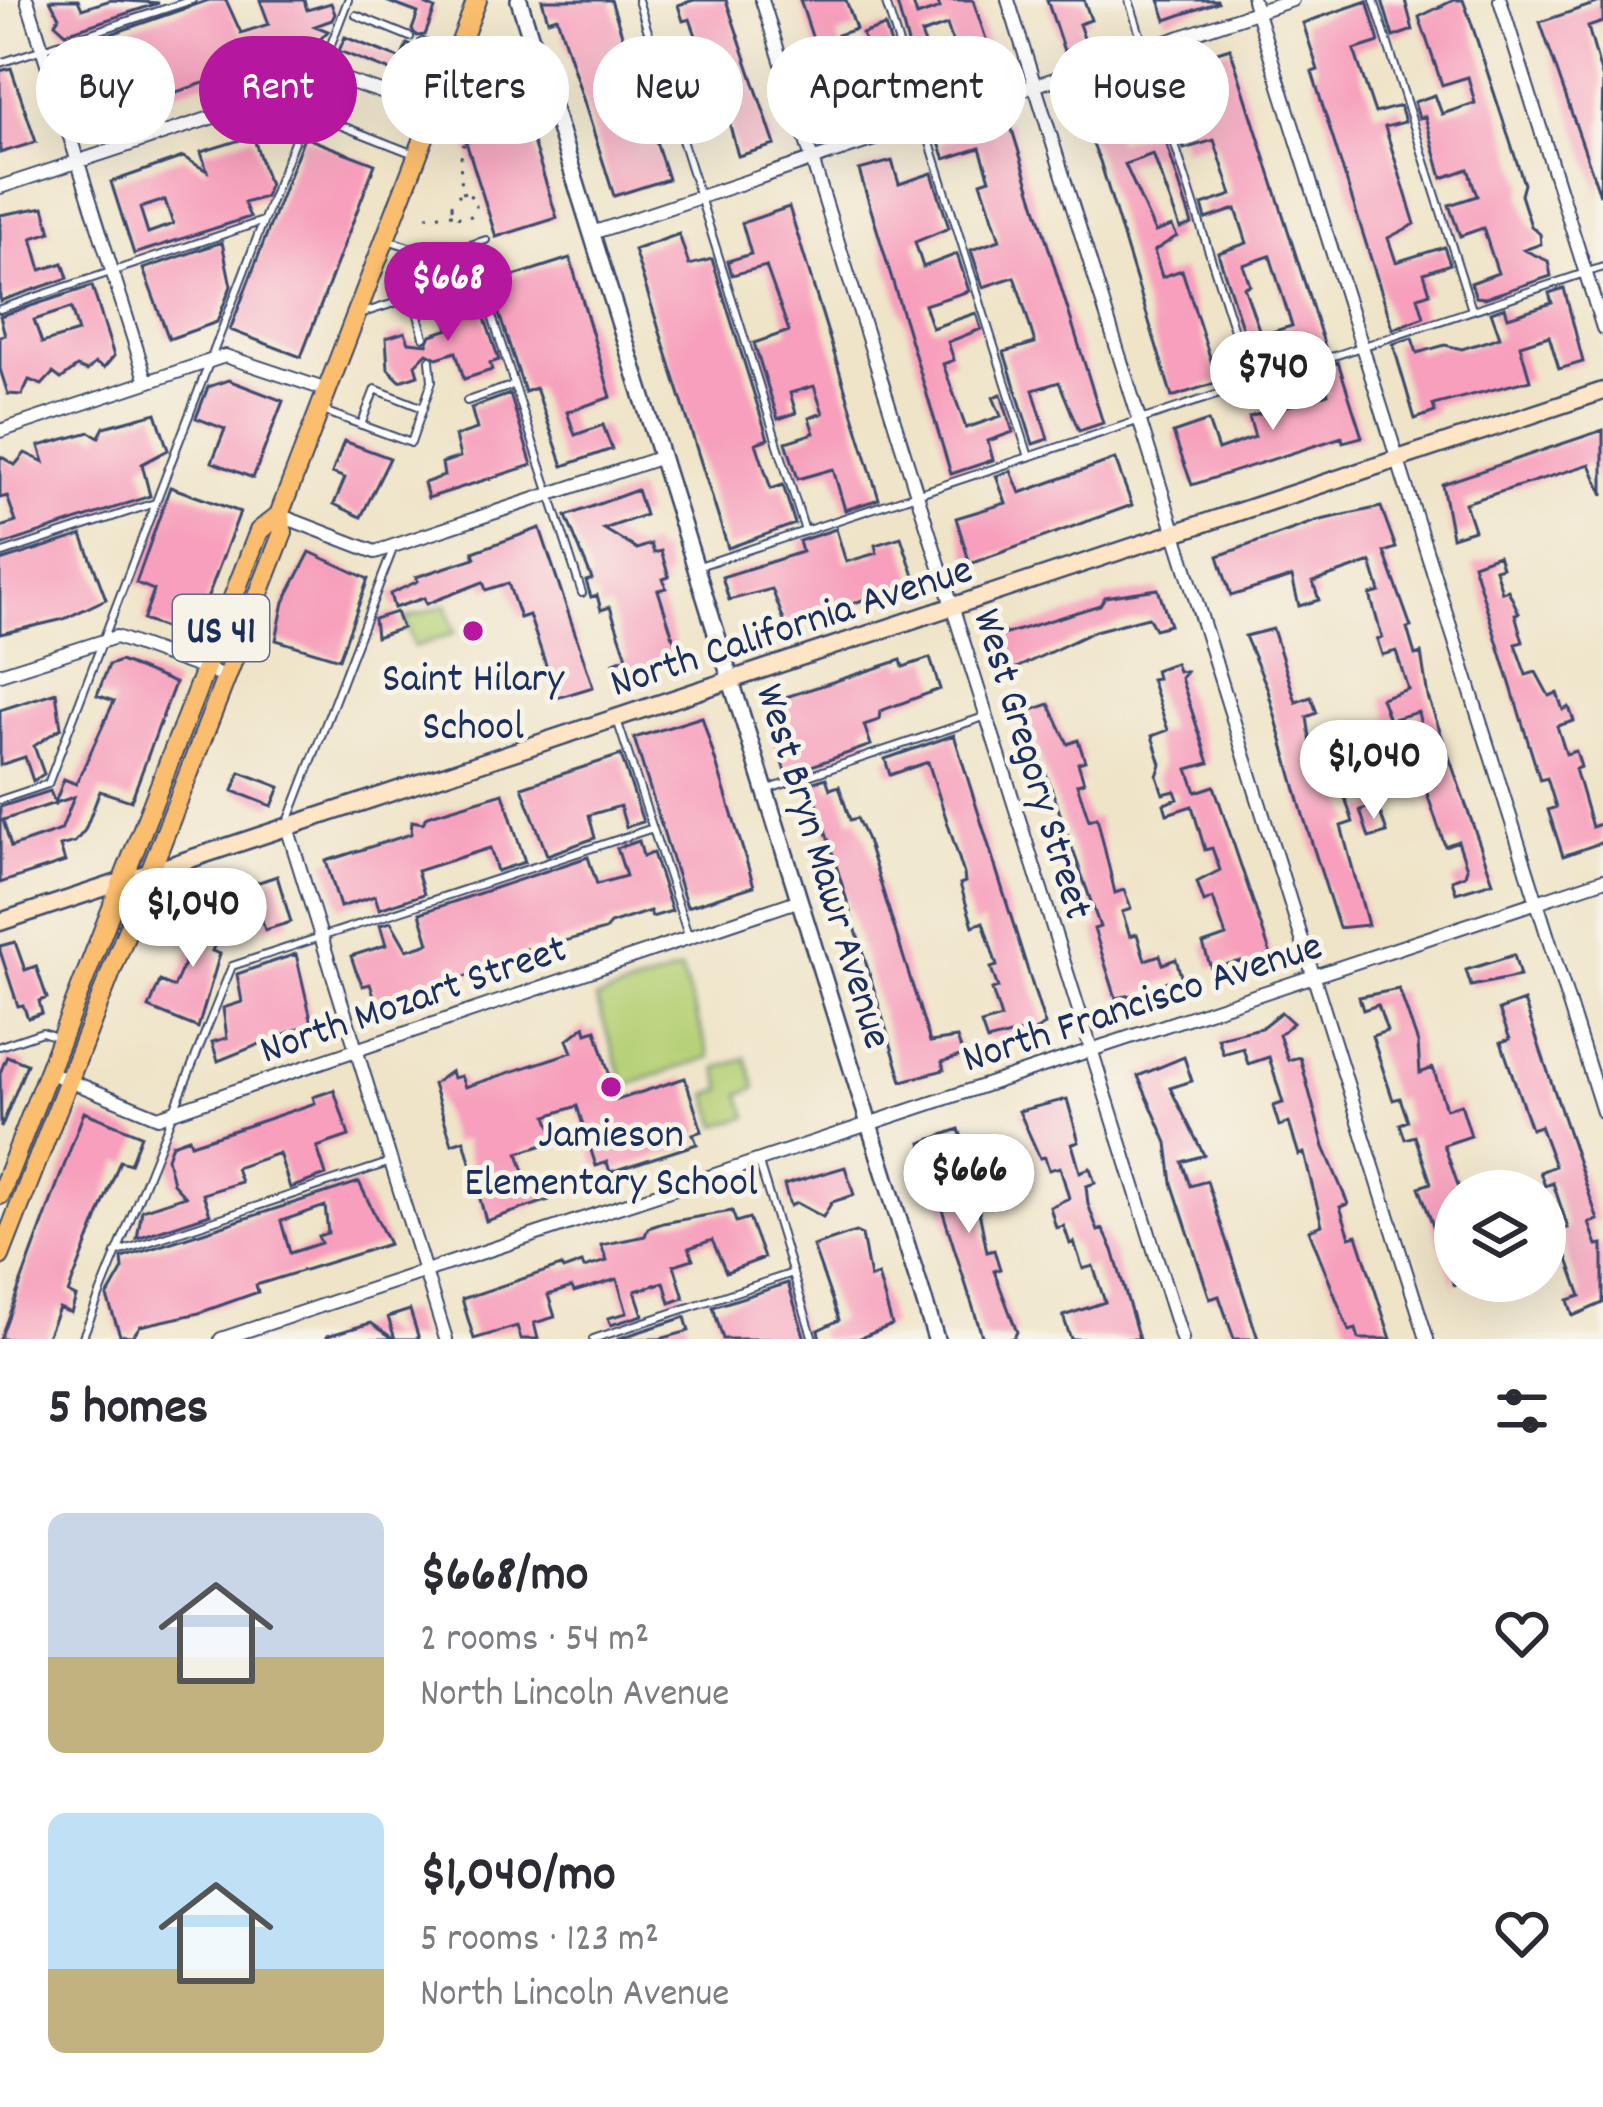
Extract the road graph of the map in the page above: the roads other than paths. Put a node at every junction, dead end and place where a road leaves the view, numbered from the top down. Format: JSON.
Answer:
{"nodes":[{"id":1,"x":27,"y":0,"type":"edge"},
{"id":2,"x":192,"y":0,"type":"edge"},
{"id":3,"x":348,"y":0,"type":"edge"},
{"id":4,"x":478,"y":0,"type":"edge"},
{"id":5,"x":519,"y":0,"type":"edge"},
{"id":6,"x":638,"y":0,"type":"edge"},
{"id":7,"x":762,"y":0,"type":"edge"},
{"id":8,"x":885,"y":0,"type":"edge"},
{"id":9,"x":1008,"y":0,"type":"edge"},
{"id":10,"x":1130,"y":0,"type":"edge"},
{"id":11,"x":1292,"y":0,"type":"edge"},
{"id":12,"x":1374,"y":0,"type":"edge"},
{"id":13,"x":1500,"y":0,"type":"edge"},
{"id":14,"x":1255,"y":6,"type":"edge"},
{"id":15,"x":356,"y":15,"type":"dead end"},
{"id":16,"x":39,"y":36,"type":"edge"},
{"id":17,"x":83,"y":36,"type":"edge"},
{"id":18,"x":334,"y":36,"type":"edge"},
{"id":19,"x":408,"y":36,"type":"edge"},
{"id":20,"x":464,"y":36,"type":"edge"},
{"id":21,"x":896,"y":36,"type":"edge"},
{"id":22,"x":1141,"y":36,"type":"edge"},
{"id":23,"x":1178,"y":36,"type":"edge"},
{"id":24,"x":36,"y":51,"type":"edge"},
{"id":25,"x":0,"y":63,"type":"edge"},
{"id":26,"x":1050,"y":81,"type":"edge"},
{"id":27,"x":1035,"y":86,"type":"junction"},
{"id":28,"x":1026,"y":89,"type":"edge"},
{"id":29,"x":199,"y":121,"type":"edge"},
{"id":30,"x":357,"y":132,"type":"edge"},
{"id":31,"x":72,"y":144,"type":"edge"},
{"id":32,"x":292,"y":144,"type":"edge"},
{"id":33,"x":422,"y":144,"type":"edge"},
{"id":34,"x":860,"y":144,"type":"edge"},
{"id":35,"x":931,"y":144,"type":"edge"},
{"id":36,"x":1175,"y":144,"type":"edge"},
{"id":37,"x":417,"y":156,"type":"junction"},
{"id":38,"x":812,"y":160,"type":"junction"},
{"id":39,"x":78,"y":162,"type":"junction"},
{"id":40,"x":0,"y":188,"type":"edge"},
{"id":41,"x":700,"y":197,"type":"junction"},
{"id":42,"x":263,"y":221,"type":"junction"},
{"id":43,"x":592,"y":233,"type":"junction"},
{"id":44,"x":385,"y":239,"type":"junction"},
{"id":45,"x":486,"y":239,"type":"dead end"},
{"id":46,"x":1603,"y":267,"type":"edge"},
{"id":47,"x":112,"y":272,"type":"junction"},
{"id":48,"x":1586,"y":273,"type":"junction"},
{"id":49,"x":413,"y":297,"type":"junction"},
{"id":50,"x":0,"y":308,"type":"edge"},
{"id":51,"x":1472,"y":310,"type":"junction"},
{"id":52,"x":355,"y":316,"type":"junction"},
{"id":53,"x":1603,"y":328,"type":"edge"},
{"id":54,"x":424,"y":337,"type":"dead end"},
{"id":55,"x":1364,"y":346,"type":"junction"},
{"id":56,"x":430,"y":360,"type":"dead end"},
{"id":57,"x":209,"y":362,"type":"junction"},
{"id":58,"x":147,"y":382,"type":"junction"},
{"id":59,"x":1251,"y":384,"type":"junction"},
{"id":60,"x":514,"y":385,"type":"junction"},
{"id":61,"x":327,"y":390,"type":"junction"},
{"id":62,"x":1603,"y":391,"type":"edge"},
{"id":63,"x":466,"y":401,"type":"dead end"},
{"id":64,"x":423,"y":408,"type":"junction"},
{"id":65,"x":320,"y":410,"type":"junction"},
{"id":66,"x":1139,"y":421,"type":"junction"},
{"id":67,"x":361,"y":425,"type":"junction"},
{"id":68,"x":0,"y":430,"type":"edge"},
{"id":69,"x":662,"y":457,"type":"junction"},
{"id":70,"x":1029,"y":457,"type":"junction"},
{"id":71,"x":1398,"y":459,"type":"junction"},
{"id":72,"x":549,"y":494,"type":"junction"},
{"id":73,"x":917,"y":494,"type":"junction"},
{"id":74,"x":155,"y":503,"type":"junction"},
{"id":75,"x":279,"y":515,"type":"junction"},
{"id":76,"x":805,"y":532,"type":"junction"},
{"id":77,"x":1174,"y":533,"type":"junction"},
{"id":78,"x":394,"y":545,"type":"junction"},
{"id":79,"x":0,"y":554,"type":"edge"},
{"id":80,"x":696,"y":568,"type":"junction"},
{"id":81,"x":582,"y":593,"type":"dead end"},
{"id":82,"x":953,"y":607,"type":"junction"},
{"id":83,"x":103,"y":639,"type":"junction"},
{"id":84,"x":205,"y":669,"type":"junction"},
{"id":85,"x":0,"y":674,"type":"edge"},
{"id":86,"x":226,"y":677,"type":"junction"},
{"id":87,"x":732,"y":681,"type":"junction"},
{"id":88,"x":987,"y":716,"type":"junction"},
{"id":89,"x":617,"y":719,"type":"junction"},
{"id":90,"x":766,"y":790,"type":"junction"},
{"id":91,"x":0,"y":800,"type":"edge"},
{"id":92,"x":286,"y":827,"type":"junction"},
{"id":93,"x":653,"y":828,"type":"junction"},
{"id":94,"x":152,"y":872,"type":"junction"},
{"id":95,"x":1603,"y":880,"type":"edge"},
{"id":96,"x":124,"y":881,"type":"junction"},
{"id":97,"x":800,"y":900,"type":"junction"},
{"id":98,"x":1536,"y":902,"type":"junction"},
{"id":99,"x":0,"y":922,"type":"edge"},
{"id":100,"x":321,"y":937,"type":"junction"},
{"id":101,"x":689,"y":938,"type":"junction"},
{"id":102,"x":1312,"y":976,"type":"junction"},
{"id":103,"x":61,"y":1040,"type":"junction"},
{"id":104,"x":0,"y":1046,"type":"edge"},
{"id":105,"x":82,"y":1048,"type":"junction"},
{"id":106,"x":356,"y":1050,"type":"junction"},
{"id":107,"x":1091,"y":1050,"type":"junction"},
{"id":108,"x":48,"y":1072,"type":"junction"},
{"id":109,"x":69,"y":1081,"type":"junction"},
{"id":110,"x":1603,"y":1112,"type":"edge"},
{"id":111,"x":171,"y":1113,"type":"junction"},
{"id":112,"x":869,"y":1123,"type":"junction"},
{"id":113,"x":758,"y":1160,"type":"junction"},
{"id":114,"x":391,"y":1162,"type":"junction"},
{"id":115,"x":0,"y":1195,"type":"edge"},
{"id":116,"x":2,"y":1247,"type":"edge"},
{"id":117,"x":116,"y":1253,"type":"junction"},
{"id":118,"x":425,"y":1271,"type":"junction"},
{"id":119,"x":793,"y":1273,"type":"junction"},
{"id":120,"x":82,"y":1339,"type":"edge"},
{"id":121,"x":221,"y":1339,"type":"edge"},
{"id":122,"x":446,"y":1339,"type":"edge"},
{"id":123,"x":593,"y":1339,"type":"edge"},
{"id":124,"x":813,"y":1339,"type":"edge"},
{"id":125,"x":937,"y":1339,"type":"edge"},
{"id":126,"x":1182,"y":1339,"type":"edge"},
{"id":127,"x":1427,"y":1339,"type":"edge"}],
"edges":[{"from":1,"to":16,"type":"street"},
{"from":2,"to":17,"type":"lane"},
{"from":3,"to":18,"type":"lane"},
{"from":4,"to":20,"type":"main road","number":"US 41"},
{"from":5,"to":43,"type":"street","name":"West Bryn Mawr Avenue"},
{"from":6,"to":41,"type":"lane"},
{"from":7,"to":38,"type":"street","name":"West Gregory Street"},
{"from":8,"to":21,"type":"lane"},
{"from":9,"to":27,"type":"street"},
{"from":10,"to":22,"type":"lane"},
{"from":11,"to":14,"type":"street"},
{"from":12,"to":51,"type":"lane"},
{"from":13,"to":48,"type":"street"},
{"from":14,"to":23,"type":"street"},
{"from":14,"to":55,"type":"street"},
{"from":15,"to":19,"type":"lane"},
{"from":24,"to":25,"type":"lane"},
{"from":26,"to":27,"type":"street"},
{"from":27,"to":28,"type":"street"},
{"from":27,"to":66,"type":"street"},
{"from":29,"to":39,"type":"street"},
{"from":30,"to":37,"type":"lane"},
{"from":31,"to":39,"type":"street"},
{"from":32,"to":42,"type":"lane"},
{"from":33,"to":37,"type":"main road","number":"US 41"},
{"from":34,"to":38,"type":"street"},
{"from":35,"to":70,"type":"lane"},
{"from":36,"to":59,"type":"lane"},
{"from":37,"to":44,"type":"main road","number":"US 41"},
{"from":38,"to":41,"type":"street"},
{"from":38,"to":73,"type":"street","name":"West Gregory Street"},
{"from":39,"to":40,"type":"street"},
{"from":39,"to":47,"type":"street"},
{"from":41,"to":43,"type":"street"},
{"from":41,"to":76,"type":"lane"},
{"from":42,"to":47,"type":"lane"},
{"from":42,"to":57,"type":"lane"},
{"from":43,"to":69,"type":"street","name":"West Bryn Mawr Avenue"},
{"from":44,"to":45,"type":"lane"},
{"from":44,"to":52,"type":"main road","number":"US 41"},
{"from":46,"to":48,"type":"lane"},
{"from":47,"to":50,"type":"lane"},
{"from":47,"to":58,"type":"street"},
{"from":48,"to":51,"type":"lane"},
{"from":48,"to":53,"type":"street"},
{"from":49,"to":52,"type":"lane"},
{"from":49,"to":54,"type":"lane"},
{"from":49,"to":60,"type":"lane"},
{"from":51,"to":55,"type":"lane"},
{"from":52,"to":61,"type":"main road","number":"US 41"},
{"from":55,"to":59,"type":"lane"},
{"from":55,"to":71,"type":"street"},
{"from":56,"to":64,"type":"lane"},
{"from":57,"to":58,"type":"street"},
{"from":57,"to":61,"type":"street"},
{"from":57,"to":74,"type":"lane"},
{"from":58,"to":68,"type":"street"},
{"from":59,"to":66,"type":"lane"},
{"from":60,"to":63,"type":"lane"},
{"from":60,"to":72,"type":"lane"},
{"from":61,"to":65,"type":"main road","number":"US 41"},
{"from":62,"to":71,"type":"main road","name":"North California Avenue"},
{"from":64,"to":67,"type":"lane"},
{"from":64,"to":67,"type":"lane"},
{"from":65,"to":67,"type":"lane"},
{"from":65,"to":75,"type":"main road","number":"US 41"},
{"from":66,"to":70,"type":"lane"},
{"from":66,"to":77,"type":"street"},
{"from":69,"to":72,"type":"street"},
{"from":69,"to":80,"type":"street","name":"West Bryn Mawr Avenue"},
{"from":70,"to":73,"type":"lane"},
{"from":71,"to":77,"type":"main road","name":"North California Avenue"},
{"from":71,"to":98,"type":"street"},
{"from":72,"to":78,"type":"street"},
{"from":72,"to":81,"type":"lane"},
{"from":73,"to":76,"type":"lane"},
{"from":73,"to":82,"type":"street","name":"West Gregory Street"},
{"from":74,"to":79,"type":"lane"},
{"from":74,"to":83,"type":"lane"},
{"from":75,"to":78,"type":"street"},
{"from":75,"to":84,"type":"main road","number":"US 41"},
{"from":75,"to":86,"type":"main road","number":"US 41"},
{"from":76,"to":80,"type":"lane"},
{"from":77,"to":82,"type":"main road","name":"North California Avenue"},
{"from":77,"to":102,"type":"street"},
{"from":78,"to":92,"type":"lane"},
{"from":80,"to":87,"type":"street","name":"West Bryn Mawr Avenue"},
{"from":82,"to":87,"type":"main road","name":"North California Avenue"},
{"from":82,"to":88,"type":"street","name":"West Gregory Street"},
{"from":83,"to":84,"type":"street"},
{"from":83,"to":85,"type":"street"},
{"from":83,"to":91,"type":"lane"},
{"from":84,"to":86,"type":"street"},
{"from":84,"to":96,"type":"main road","number":"US 41"},
{"from":86,"to":94,"type":"main road","number":"US 41"},
{"from":87,"to":89,"type":"main road","name":"North California Avenue"},
{"from":87,"to":90,"type":"street","name":"West Bryn Mawr Avenue"},
{"from":88,"to":90,"type":"lane"},
{"from":88,"to":107,"type":"street","name":"West Gregory Street"},
{"from":89,"to":92,"type":"main road","name":"North California Avenue"},
{"from":89,"to":93,"type":"lane"},
{"from":90,"to":97,"type":"street","name":"West Bryn Mawr Avenue"},
{"from":92,"to":94,"type":"main road","name":"North California Avenue"},
{"from":92,"to":100,"type":"street"},
{"from":93,"to":100,"type":"lane"},
{"from":93,"to":101,"type":"lane"},
{"from":94,"to":96,"type":"main road","name":"North California Avenue"},
{"from":94,"to":105,"type":"main road","number":"US 41"},
{"from":95,"to":98,"type":"street","name":"North Francisco Avenue"},
{"from":96,"to":99,"type":"main road","name":"North California Avenue"},
{"from":96,"to":103,"type":"main road","number":"US 41"},
{"from":97,"to":101,"type":"street","name":"North Mozart Street"},
{"from":97,"to":112,"type":"street","name":"West Bryn Mawr Avenue"},
{"from":98,"to":102,"type":"street","name":"North Francisco Avenue"},
{"from":98,"to":110,"type":"street"},
{"from":100,"to":106,"type":"street"},
{"from":100,"to":111,"type":"lane"},
{"from":101,"to":106,"type":"street","name":"North Mozart Street"},
{"from":102,"to":107,"type":"street","name":"North Francisco Avenue"},
{"from":102,"to":127,"type":"street"},
{"from":103,"to":104,"type":"lane"},
{"from":103,"to":105,"type":"lane"},
{"from":103,"to":108,"type":"main road","number":"US 41"},
{"from":105,"to":109,"type":"main road","number":"US 41"},
{"from":106,"to":111,"type":"street","name":"North Mozart Street"},
{"from":106,"to":114,"type":"street"},
{"from":107,"to":112,"type":"street","name":"North Francisco Avenue"},
{"from":107,"to":126,"type":"street","name":"West Gregory Street"},
{"from":108,"to":109,"type":"street"},
{"from":108,"to":115,"type":"main road","number":"US 41"},
{"from":109,"to":111,"type":"street"},
{"from":109,"to":116,"type":"main road","number":"US 41"},
{"from":111,"to":117,"type":"lane"},
{"from":112,"to":113,"type":"street","name":"North Francisco Avenue"},
{"from":112,"to":125,"type":"street","name":"West Bryn Mawr Avenue"},
{"from":113,"to":118,"type":"street","name":"North Francisco Avenue"},
{"from":113,"to":119,"type":"lane"},
{"from":114,"to":117,"type":"lane"},
{"from":114,"to":118,"type":"street"},
{"from":117,"to":120,"type":"lane"},
{"from":118,"to":121,"type":"street","name":"North Francisco Avenue"},
{"from":118,"to":122,"type":"street"},
{"from":119,"to":123,"type":"lane"},
{"from":119,"to":124,"type":"lane"}]}
